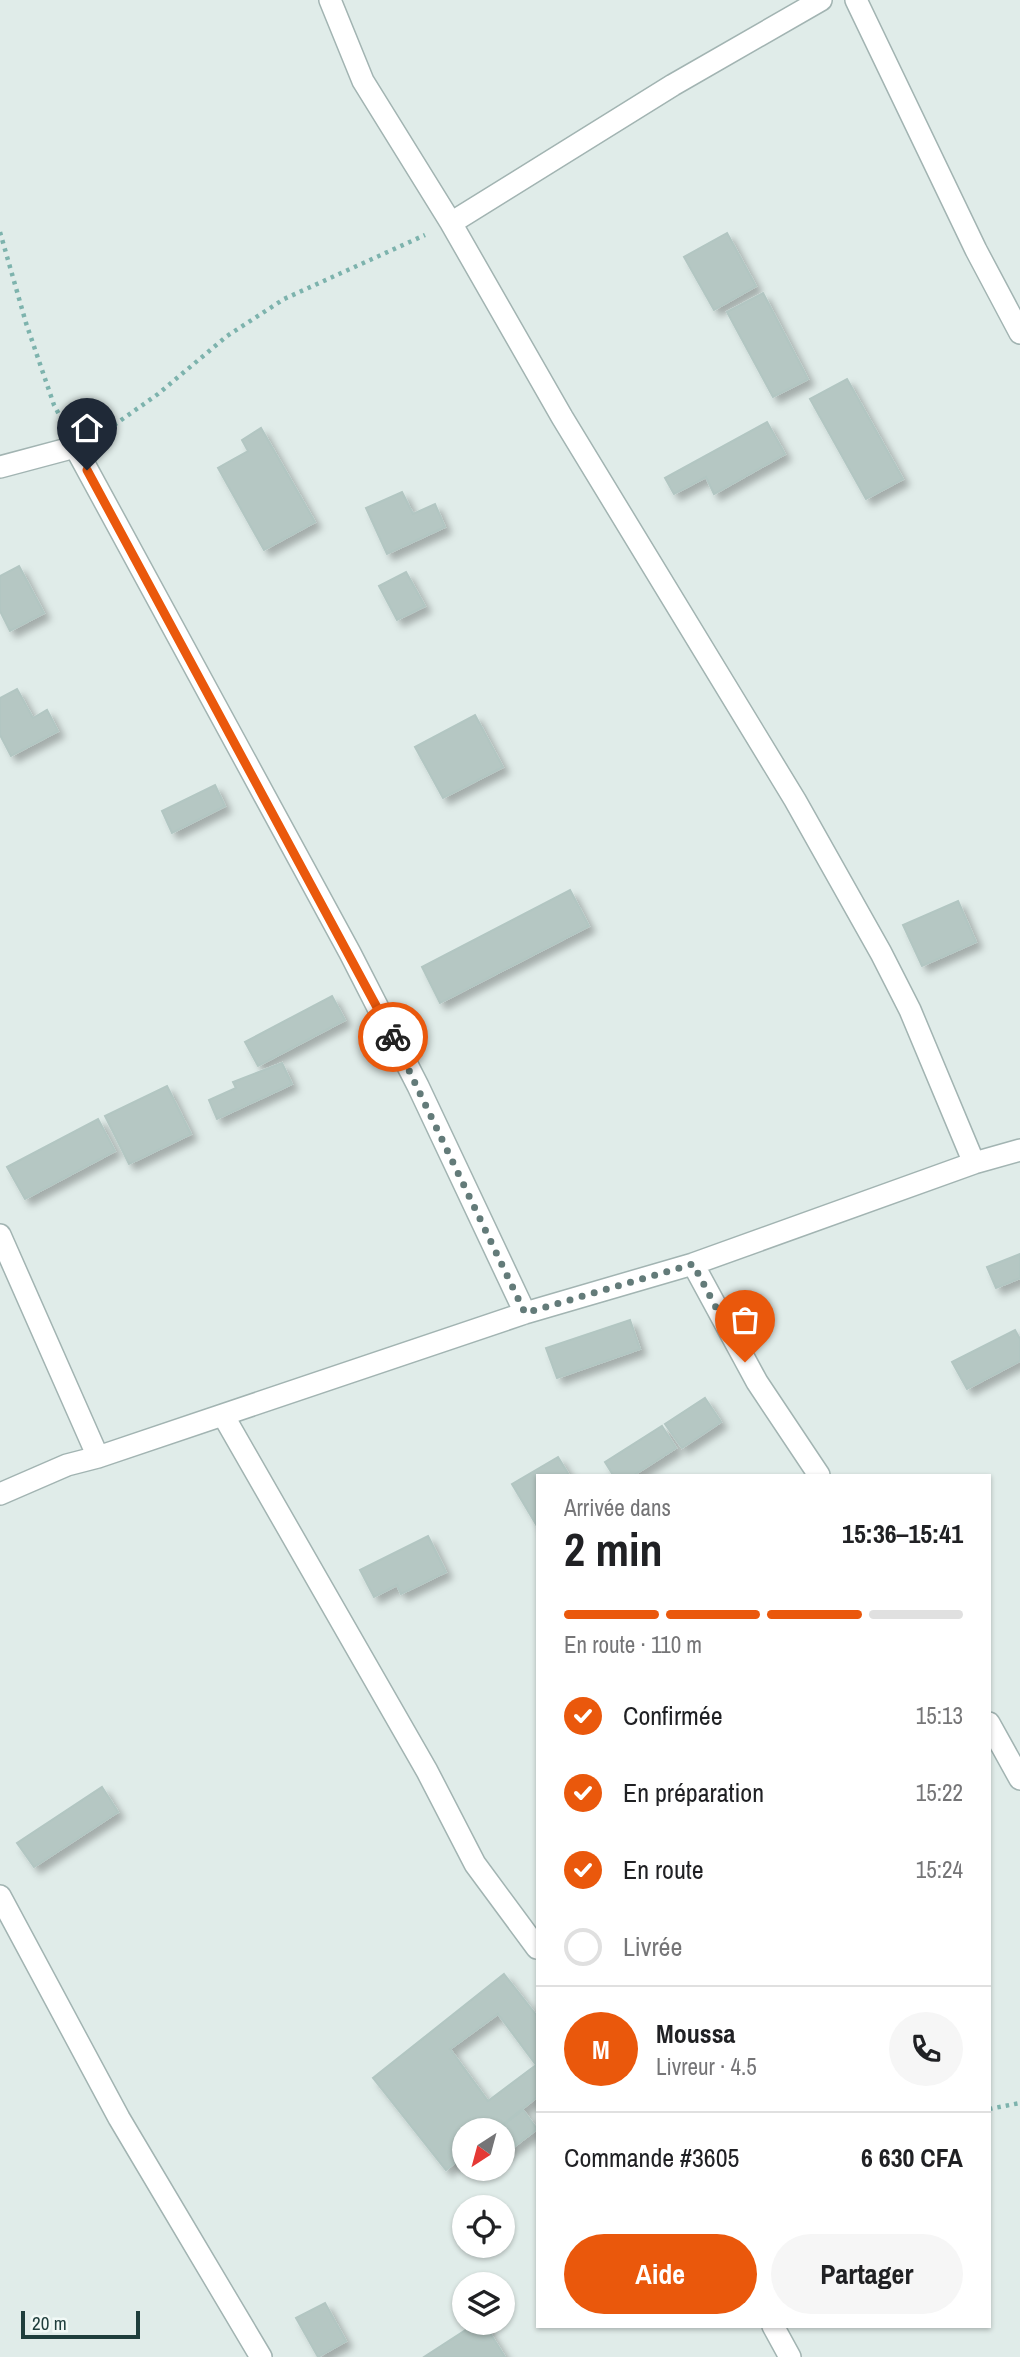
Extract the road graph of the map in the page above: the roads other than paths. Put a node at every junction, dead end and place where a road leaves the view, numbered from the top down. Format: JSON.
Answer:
{"nodes":[{"id":1,"x":330,"y":0,"type":"edge"},
{"id":2,"x":821,"y":0,"type":"edge"},
{"id":3,"x":856,"y":0,"type":"edge"},
{"id":4,"x":451,"y":223,"type":"junction"},
{"id":5,"x":1020,"y":332,"type":"edge"},
{"id":6,"x":0,"y":467,"type":"edge"},
{"id":7,"x":1020,"y":1150,"type":"edge"},
{"id":8,"x":974,"y":1163,"type":"junction"},
{"id":9,"x":0,"y":1235,"type":"edge"},
{"id":10,"x":693,"y":1264,"type":"junction"},
{"id":11,"x":525,"y":1313,"type":"junction"},
{"id":12,"x":223,"y":1415,"type":"junction"},
{"id":13,"x":98,"y":1457,"type":"junction"},
{"id":14,"x":818,"y":1474,"type":"edge"},
{"id":15,"x":0,"y":1494,"type":"edge"},
{"id":16,"x":991,"y":1727,"type":"edge"},
{"id":17,"x":1020,"y":1779,"type":"edge"},
{"id":18,"x":0,"y":1896,"type":"edge"},
{"id":19,"x":536,"y":1947,"type":"edge"},
{"id":20,"x":774,"y":2328,"type":"edge"},
{"id":21,"x":261,"y":2357,"type":"edge"},
{"id":22,"x":790,"y":2357,"type":"edge"}],
"edges":[{"from":1,"to":4,"type":"street"},
{"from":2,"to":4,"type":"street"},
{"from":3,"to":5,"type":"street"},
{"from":4,"to":8,"type":"street"},
{"from":6,"to":11,"type":"street"},
{"from":7,"to":8,"type":"street"},
{"from":8,"to":10,"type":"street"},
{"from":9,"to":13,"type":"street"},
{"from":10,"to":11,"type":"street"},
{"from":10,"to":14,"type":"street"},
{"from":11,"to":12,"type":"street"},
{"from":12,"to":13,"type":"street"},
{"from":12,"to":19,"type":"street"},
{"from":13,"to":15,"type":"street"},
{"from":16,"to":17,"type":"street"},
{"from":18,"to":21,"type":"street"},
{"from":20,"to":22,"type":"street"}]}
